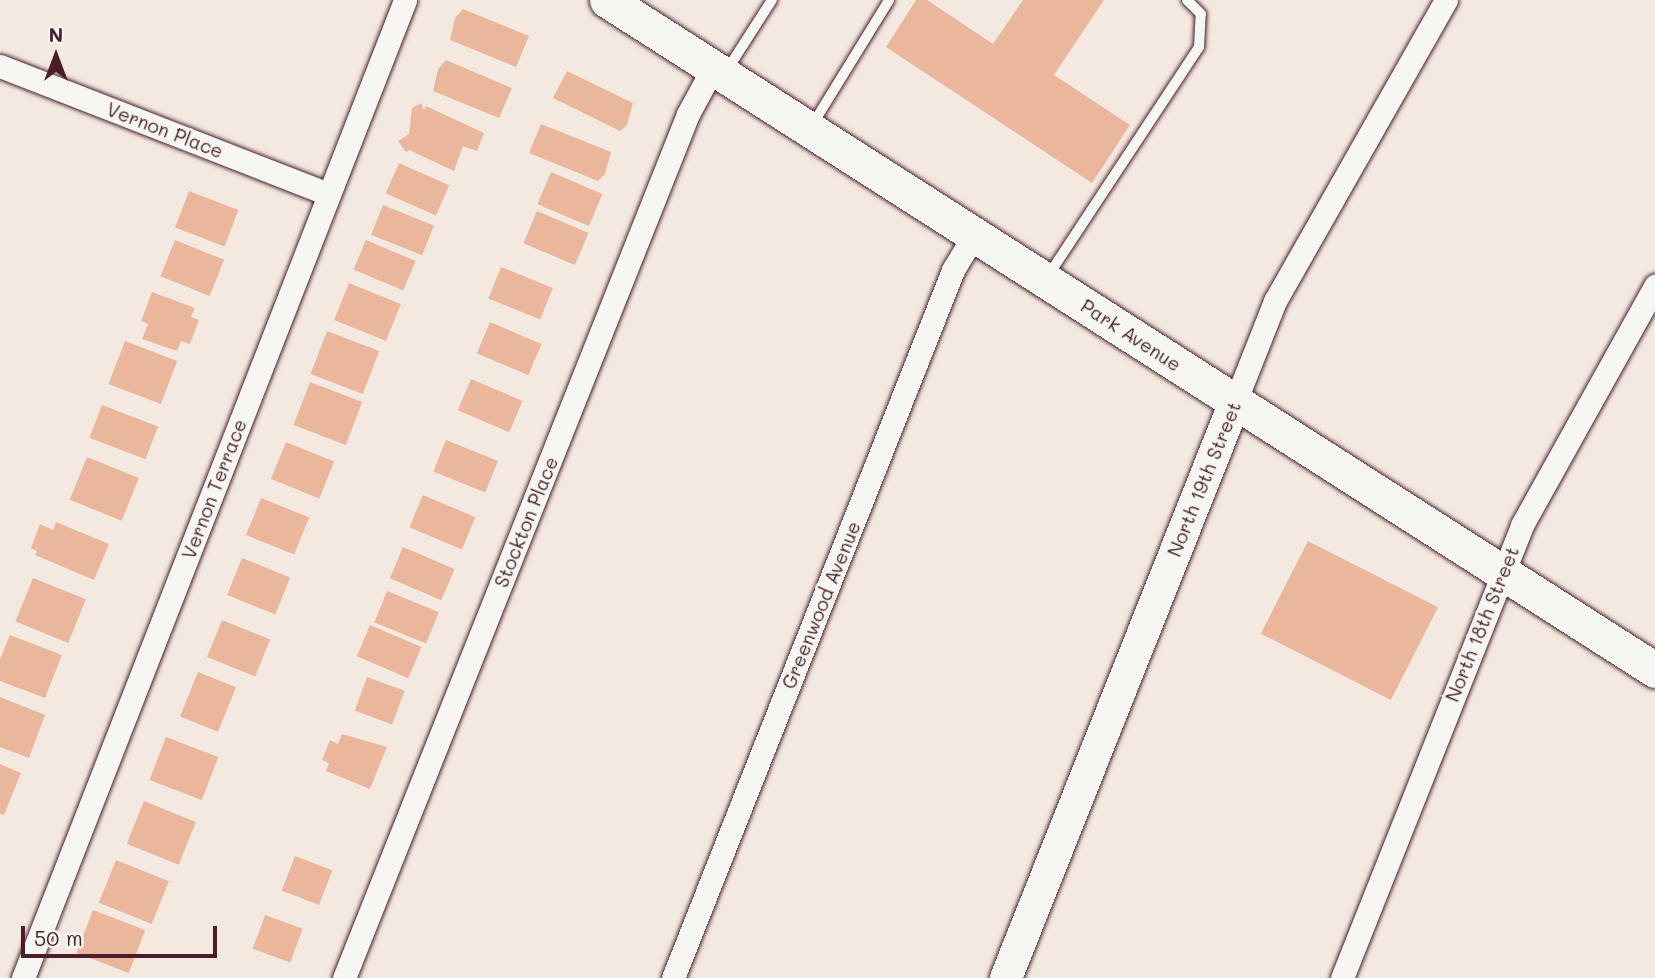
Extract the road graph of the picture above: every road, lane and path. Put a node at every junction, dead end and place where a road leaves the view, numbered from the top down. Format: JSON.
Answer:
{"nodes":[{"id":1,"x":405,"y":0,"type":"edge"},
{"id":2,"x":607,"y":0,"type":"edge"},
{"id":3,"x":772,"y":0,"type":"edge"},
{"id":4,"x":889,"y":0,"type":"edge"},
{"id":5,"x":1187,"y":0,"type":"edge"},
{"id":6,"x":1446,"y":0,"type":"edge"},
{"id":7,"x":0,"y":66,"type":"edge"},
{"id":8,"x":718,"y":71,"type":"junction"},
{"id":9,"x":810,"y":130,"type":"junction"},
{"id":10,"x":329,"y":194,"type":"junction"},
{"id":11,"x":974,"y":235,"type":"junction"},
{"id":12,"x":1045,"y":280,"type":"junction"},
{"id":13,"x":1655,"y":286,"type":"edge"},
{"id":14,"x":1235,"y":402,"type":"junction"},
{"id":15,"x":1503,"y":572,"type":"junction"},
{"id":16,"x":1655,"y":670,"type":"edge"},
{"id":17,"x":23,"y":978,"type":"edge"},
{"id":18,"x":344,"y":978,"type":"edge"},
{"id":19,"x":673,"y":978,"type":"edge"},
{"id":20,"x":1006,"y":978,"type":"edge"},
{"id":21,"x":1342,"y":978,"type":"edge"}],
"edges":[{"from":1,"to":10,"type":"street","name":"Vernon Terrace"},
{"from":2,"to":8,"type":"main road","name":"Park Avenue"},
{"from":3,"to":8,"type":"lane"},
{"from":4,"to":9,"type":"lane"},
{"from":5,"to":12,"type":"lane"},
{"from":6,"to":14,"type":"street","name":"North 19th Street"},
{"from":7,"to":10,"type":"street","name":"Vernon Place"},
{"from":8,"to":9,"type":"main road","name":"Park Avenue"},
{"from":8,"to":18,"type":"street","name":"Stockton Place"},
{"from":9,"to":11,"type":"main road","name":"Park Avenue"},
{"from":10,"to":17,"type":"street","name":"Vernon Terrace"},
{"from":11,"to":12,"type":"main road","name":"Park Avenue"},
{"from":11,"to":19,"type":"street","name":"Greenwood Avenue"},
{"from":12,"to":14,"type":"main road","name":"Park Avenue"},
{"from":13,"to":15,"type":"street","name":"North 18th Street"},
{"from":14,"to":15,"type":"main road","name":"Park Avenue"},
{"from":14,"to":20,"type":"street","name":"North 19th Street"},
{"from":15,"to":16,"type":"main road","name":"Park Avenue"},
{"from":15,"to":21,"type":"street","name":"North 18th Street"}]}
